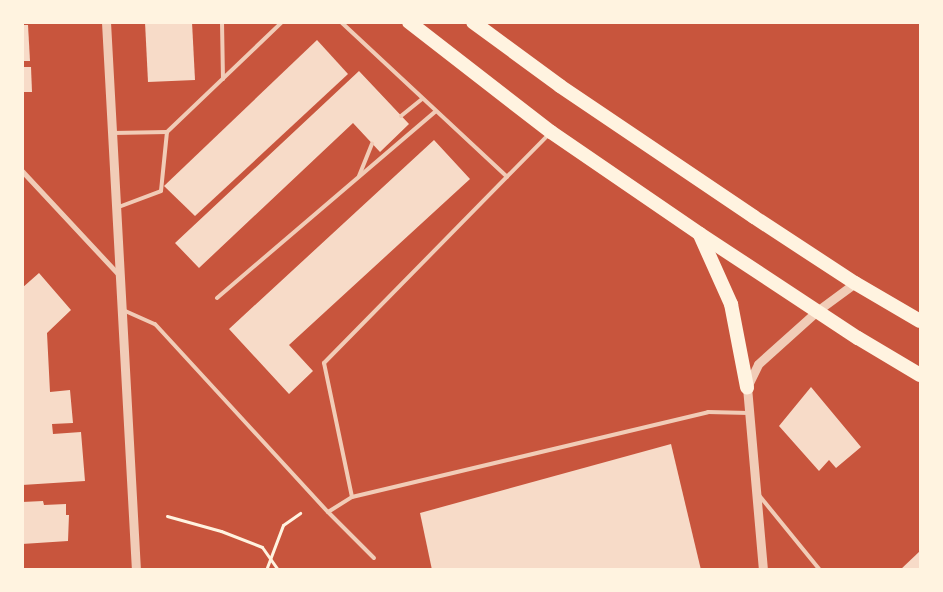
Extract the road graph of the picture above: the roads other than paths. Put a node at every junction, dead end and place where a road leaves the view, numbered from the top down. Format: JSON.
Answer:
{"nodes":[{"id":1,"x":106,"y":22,"type":"edge"},
{"id":2,"x":222,"y":22,"type":"edge"},
{"id":3,"x":282,"y":22,"type":"edge"},
{"id":4,"x":341,"y":22,"type":"edge"},
{"id":5,"x":409,"y":22,"type":"edge"},
{"id":6,"x":473,"y":22,"type":"edge"},
{"id":7,"x":222,"y":79,"type":"junction"},
{"id":8,"x":422,"y":99,"type":"junction"},
{"id":9,"x":435,"y":112,"type":"junction"},
{"id":10,"x":401,"y":116,"type":"dead end"},
{"id":11,"x":168,"y":132,"type":"junction"},
{"id":12,"x":551,"y":132,"type":"junction"},
{"id":13,"x":112,"y":133,"type":"junction"},
{"id":14,"x":372,"y":143,"type":"dead end"},
{"id":15,"x":22,"y":171,"type":"edge"},
{"id":16,"x":358,"y":177,"type":"junction"},
{"id":17,"x":507,"y":177,"type":"junction"},
{"id":18,"x":116,"y":208,"type":"junction"},
{"id":19,"x":700,"y":234,"type":"junction"},
{"id":20,"x":118,"y":274,"type":"junction"},
{"id":21,"x":855,"y":283,"type":"junction"},
{"id":22,"x":217,"y":298,"type":"dead end"},
{"id":23,"x":120,"y":309,"type":"junction"},
{"id":24,"x":817,"y":311,"type":"junction"},
{"id":25,"x":920,"y":321,"type":"edge"},
{"id":26,"x":920,"y":374,"type":"edge"},
{"id":27,"x":747,"y":387,"type":"junction"},
{"id":28,"x":750,"y":413,"type":"junction"},
{"id":29,"x":756,"y":492,"type":"junction"},
{"id":30,"x":352,"y":497,"type":"junction"},
{"id":31,"x":328,"y":512,"type":"junction"},
{"id":32,"x":374,"y":558,"type":"dead end"},
{"id":33,"x":136,"y":570,"type":"edge"},
{"id":34,"x":763,"y":570,"type":"edge"},
{"id":35,"x":820,"y":570,"type":"edge"}],
"edges":[{"from":1,"to":13,"type":"street"},
{"from":2,"to":7,"type":"lane"},
{"from":3,"to":7,"type":"lane"},
{"from":4,"to":8,"type":"lane"},
{"from":5,"to":12,"type":"highway"},
{"from":6,"to":21,"type":"highway"},
{"from":7,"to":11,"type":"lane"},
{"from":8,"to":9,"type":"lane"},
{"from":8,"to":10,"type":"lane"},
{"from":9,"to":16,"type":"lane"},
{"from":9,"to":17,"type":"lane"},
{"from":11,"to":13,"type":"lane"},
{"from":11,"to":18,"type":"lane"},
{"from":12,"to":17,"type":"lane"},
{"from":12,"to":19,"type":"highway"},
{"from":13,"to":18,"type":"street"},
{"from":14,"to":16,"type":"lane"},
{"from":15,"to":20,"type":"street"},
{"from":16,"to":22,"type":"lane"},
{"from":17,"to":30,"type":"lane"},
{"from":18,"to":20,"type":"street"},
{"from":19,"to":24,"type":"highway"},
{"from":19,"to":27,"type":"highway"},
{"from":20,"to":23,"type":"street"},
{"from":21,"to":24,"type":"street"},
{"from":21,"to":25,"type":"highway"},
{"from":23,"to":31,"type":"lane"},
{"from":23,"to":33,"type":"street"},
{"from":24,"to":26,"type":"highway"},
{"from":24,"to":27,"type":"street"},
{"from":27,"to":28,"type":"street"},
{"from":28,"to":29,"type":"street"},
{"from":28,"to":30,"type":"lane"},
{"from":29,"to":34,"type":"street"},
{"from":29,"to":35,"type":"lane"},
{"from":30,"to":31,"type":"lane"},
{"from":31,"to":32,"type":"lane"}]}
